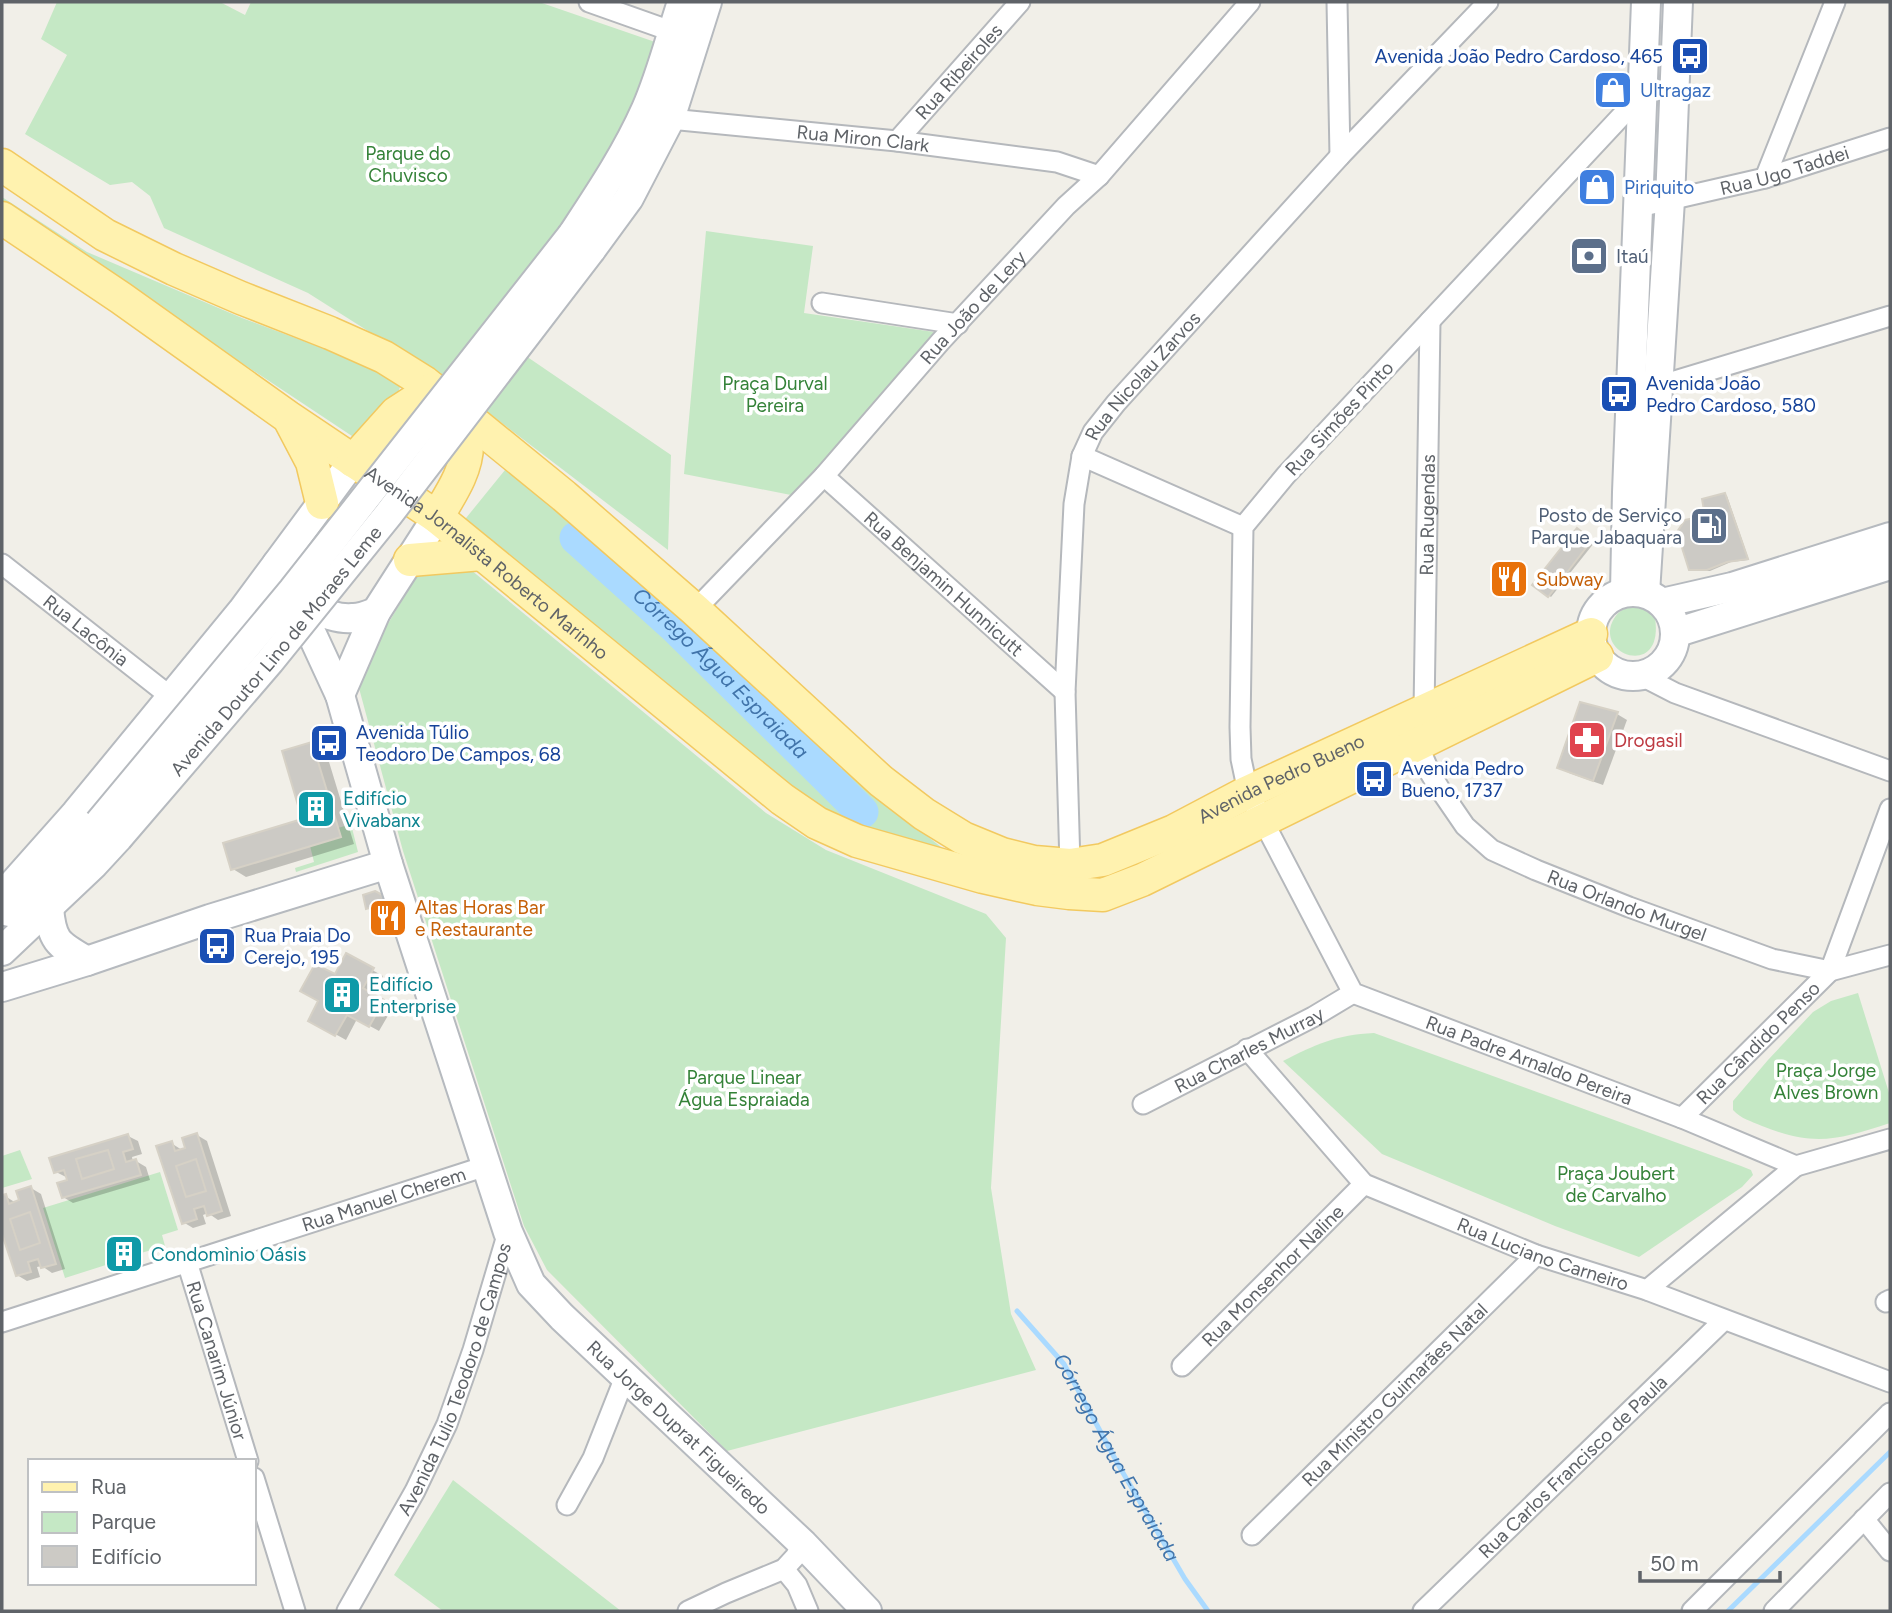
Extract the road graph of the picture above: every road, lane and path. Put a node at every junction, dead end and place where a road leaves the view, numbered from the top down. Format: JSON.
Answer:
{"nodes":[{"id":1,"x":589,"y":2,"type":"edge"},
{"id":2,"x":682,"y":2,"type":"edge"},
{"id":3,"x":707,"y":2,"type":"edge"},
{"id":4,"x":1020,"y":2,"type":"edge"},
{"id":5,"x":1250,"y":2,"type":"edge"},
{"id":6,"x":1337,"y":2,"type":"edge"},
{"id":7,"x":1489,"y":2,"type":"edge"},
{"id":8,"x":1646,"y":2,"type":"edge"},
{"id":9,"x":1678,"y":2,"type":"edge"},
{"id":10,"x":1835,"y":2,"type":"edge"},
{"id":11,"x":684,"y":36,"type":"junction"},
{"id":12,"x":1643,"y":94,"type":"junction"},
{"id":13,"x":670,"y":119,"type":"junction"},
{"id":14,"x":1890,"y":138,"type":"edge"},
{"id":15,"x":897,"y":141,"type":"junction"},
{"id":16,"x":1340,"y":156,"type":"junction"},
{"id":17,"x":1057,"y":162,"type":"junction"},
{"id":18,"x":2,"y":165,"type":"edge"},
{"id":19,"x":1099,"y":176,"type":"junction"},
{"id":20,"x":1765,"y":178,"type":"junction"},
{"id":21,"x":1670,"y":200,"type":"junction"},
{"id":22,"x":1066,"y":206,"type":"junction"},
{"id":23,"x":1639,"y":207,"type":"junction"},
{"id":24,"x":2,"y":218,"type":"edge"},
{"id":25,"x":582,"y":242,"type":"junction"},
{"id":26,"x":822,"y":303,"type":"dead end"},
{"id":27,"x":1890,"y":316,"type":"edge"},
{"id":28,"x":1430,"y":321,"type":"junction"},
{"id":29,"x":958,"y":324,"type":"junction"},
{"id":30,"x":1658,"y":386,"type":"junction"},
{"id":31,"x":433,"y":388,"type":"junction"},
{"id":32,"x":462,"y":412,"type":"junction"},
{"id":33,"x":288,"y":417,"type":"junction"},
{"id":34,"x":1082,"y":456,"type":"junction"},
{"id":35,"x":354,"y":461,"type":"junction"},
{"id":36,"x":824,"y":476,"type":"junction"},
{"id":37,"x":322,"y":503,"type":"junction"},
{"id":38,"x":437,"y":517,"type":"junction"},
{"id":39,"x":1242,"y":527,"type":"junction"},
{"id":40,"x":1890,"y":537,"type":"edge"},
{"id":41,"x":482,"y":554,"type":"junction"},
{"id":42,"x":410,"y":560,"type":"junction"},
{"id":43,"x":2,"y":564,"type":"edge"},
{"id":44,"x":277,"y":564,"type":"junction"},
{"id":45,"x":1890,"y":565,"type":"edge"},
{"id":46,"x":1644,"y":596,"type":"junction"},
{"id":47,"x":297,"y":602,"type":"junction"},
{"id":48,"x":695,"y":610,"type":"junction"},
{"id":49,"x":376,"y":612,"type":"junction"},
{"id":50,"x":1675,"y":633,"type":"junction"},
{"id":51,"x":1594,"y":645,"type":"junction"},
{"id":52,"x":1650,"y":671,"type":"junction"},
{"id":53,"x":1065,"y":692,"type":"junction"},
{"id":54,"x":340,"y":695,"type":"junction"},
{"id":55,"x":171,"y":697,"type":"junction"},
{"id":56,"x":1424,"y":711,"type":"junction"},
{"id":57,"x":1418,"y":745,"type":"junction"},
{"id":58,"x":1890,"y":771,"type":"edge"},
{"id":59,"x":1248,"y":792,"type":"junction"},
{"id":60,"x":1890,"y":809,"type":"edge"},
{"id":61,"x":1263,"y":821,"type":"junction"},
{"id":62,"x":108,"y":831,"type":"junction"},
{"id":63,"x":388,"y":864,"type":"junction"},
{"id":64,"x":1070,"y":865,"type":"junction"},
{"id":65,"x":983,"y":877,"type":"joint"},
{"id":66,"x":2,"y":900,"type":"edge"},
{"id":67,"x":49,"y":908,"type":"junction"},
{"id":68,"x":2,"y":919,"type":"edge"},
{"id":69,"x":2,"y":951,"type":"edge"},
{"id":70,"x":1890,"y":955,"type":"edge"},
{"id":71,"x":87,"y":961,"type":"junction"},
{"id":72,"x":1830,"y":971,"type":"junction"},
{"id":73,"x":2,"y":987,"type":"edge"},
{"id":74,"x":1353,"y":993,"type":"junction"},
{"id":75,"x":1247,"y":1049,"type":"junction"},
{"id":76,"x":1143,"y":1104,"type":"dead end"},
{"id":77,"x":1682,"y":1118,"type":"junction"},
{"id":78,"x":1890,"y":1139,"type":"edge"},
{"id":79,"x":1796,"y":1166,"type":"junction"},
{"id":80,"x":486,"y":1167,"type":"junction"},
{"id":81,"x":1364,"y":1184,"type":"junction"},
{"id":82,"x":508,"y":1232,"type":"junction"},
{"id":83,"x":1536,"y":1255,"type":"junction"},
{"id":84,"x":187,"y":1262,"type":"junction"},
{"id":85,"x":1647,"y":1290,"type":"junction"},
{"id":86,"x":1724,"y":1320,"type":"junction"},
{"id":87,"x":2,"y":1322,"type":"edge"},
{"id":88,"x":1182,"y":1366,"type":"dead end"},
{"id":89,"x":625,"y":1377,"type":"junction"},
{"id":90,"x":1890,"y":1382,"type":"edge"},
{"id":91,"x":1890,"y":1413,"type":"edge"},
{"id":92,"x":247,"y":1459,"type":"edge"},
{"id":93,"x":256,"y":1484,"type":"edge"},
{"id":94,"x":1890,"y":1493,"type":"edge"},
{"id":95,"x":567,"y":1505,"type":"dead end"},
{"id":96,"x":1864,"y":1519,"type":"junction"},
{"id":97,"x":1252,"y":1535,"type":"dead end"},
{"id":98,"x":803,"y":1544,"type":"junction"},
{"id":99,"x":1890,"y":1551,"type":"edge"},
{"id":100,"x":784,"y":1569,"type":"junction"},
{"id":101,"x":295,"y":1611,"type":"edge"},
{"id":102,"x":347,"y":1611,"type":"edge"},
{"id":103,"x":688,"y":1611,"type":"edge"},
{"id":104,"x":808,"y":1611,"type":"edge"},
{"id":105,"x":867,"y":1611,"type":"edge"},
{"id":106,"x":1423,"y":1611,"type":"edge"},
{"id":107,"x":1692,"y":1611,"type":"edge"},
{"id":108,"x":1774,"y":1611,"type":"edge"}],
"edges":[{"from":1,"to":11,"type":"street"},
{"from":2,"to":11,"type":"street","name":"Avenida Doutor Lino de Moraes Leme"},
{"from":3,"to":11,"type":"street","name":"Avenida Doutor Lino de Moraes Leme"},
{"from":4,"to":15,"type":"street","name":"Rua Ribeiroles"},
{"from":5,"to":19,"type":"street","name":"Rua João de Lery"},
{"from":6,"to":16,"type":"street"},
{"from":7,"to":16,"type":"street","name":"Rua Nicolau Zarvos"},
{"from":8,"to":12,"type":"street"},
{"from":9,"to":21,"type":"street"},
{"from":10,"to":20,"type":"street"},
{"from":11,"to":13,"type":"street","name":"Avenida Doutor Lino de Moraes Leme"},
{"from":11,"to":25,"type":"street","name":"Avenida Doutor Lino de Moraes Leme"},
{"from":12,"to":23,"type":"street"},
{"from":12,"to":28,"type":"street","name":"Rua Simões Pinto"},
{"from":13,"to":15,"type":"street","name":"Rua Miron Clark"},
{"from":13,"to":25,"type":"street","name":"Avenida Doutor Lino de Moraes Leme"},
{"from":14,"to":20,"type":"street","name":"Rua Ugo Taddei"},
{"from":15,"to":17,"type":"street","name":"Rua Miron Clark"},
{"from":16,"to":34,"type":"street","name":"Rua Nicolau Zarvos"},
{"from":17,"to":19,"type":"street","name":"Rua Miron Clark"},
{"from":17,"to":22,"type":"street"},
{"from":18,"to":31,"type":"main road"},
{"from":19,"to":22,"type":"street","name":"Rua João de Lery"},
{"from":20,"to":21,"type":"street","name":"Rua Ugo Taddei"},
{"from":21,"to":23,"type":"street","name":"Rua Ugo Taddei"},
{"from":21,"to":30,"type":"street"},
{"from":22,"to":29,"type":"street","name":"Rua João de Lery"},
{"from":23,"to":46,"type":"street"},
{"from":24,"to":33,"type":"main road","name":"Avenida Jornalista Roberto Marinho"},
{"from":25,"to":62,"type":"street","name":"Avenida Doutor Lino de Moraes Leme","bridge":true},
{"from":26,"to":29,"type":"street"},
{"from":27,"to":30,"type":"street"},
{"from":28,"to":39,"type":"street","name":"Rua Simões Pinto"},
{"from":28,"to":56,"type":"street","name":"Rua Rugendas"},
{"from":29,"to":36,"type":"street","name":"Rua João de Lery"},
{"from":30,"to":46,"type":"street"},
{"from":31,"to":32,"type":"main road"},
{"from":31,"to":35,"type":"main road"},
{"from":32,"to":38,"type":"main road"},
{"from":32,"to":48,"type":"main road"},
{"from":33,"to":35,"type":"main road","name":"Avenida Jornalista Roberto Marinho"},
{"from":33,"to":37,"type":"main road"},
{"from":34,"to":39,"type":"street"},
{"from":34,"to":53,"type":"street","name":"Rua Nicolau Zarvos"},
{"from":35,"to":37,"type":"street"},
{"from":35,"to":38,"type":"main road","name":"Avenida Jornalista Roberto Marinho"},
{"from":36,"to":48,"type":"street","name":"Rua João de Lery"},
{"from":36,"to":53,"type":"street","name":"Rua Benjamin Hunnicutt"},
{"from":37,"to":44,"type":"street"},
{"from":38,"to":41,"type":"main road","name":"Avenida Jornalista Roberto Marinho"},
{"from":38,"to":42,"type":"street"},
{"from":39,"to":59,"type":"street"},
{"from":40,"to":46,"type":"street"},
{"from":41,"to":42,"type":"main road"},
{"from":41,"to":65,"type":"main road","name":"Avenida Jornalista Roberto Marinho"},
{"from":42,"to":49,"type":"street"},
{"from":43,"to":55,"type":"street","name":"Rua Lacônia"},
{"from":44,"to":47,"type":"street","name":"Avenida Tulio Teodoro de Campos"},
{"from":44,"to":55,"type":"street"},
{"from":45,"to":50,"type":"street"},
{"from":46,"to":50,"type":"street"},
{"from":46,"to":51,"type":"street"},
{"from":47,"to":49,"type":"street"},
{"from":47,"to":54,"type":"street","name":"Avenida Tulio Teodoro de Campos"},
{"from":48,"to":64,"type":"main road","name":"Avenida Pedro Bueno"},
{"from":49,"to":54,"type":"street"},
{"from":50,"to":52,"type":"street"},
{"from":51,"to":52,"type":"street"},
{"from":51,"to":56,"type":"main road","name":"Avenida Pedro Bueno"},
{"from":51,"to":57,"type":"main road","name":"Avenida Pedro Bueno"},
{"from":52,"to":58,"type":"street"},
{"from":53,"to":64,"type":"street","name":"Rua Nicolau Zarvos"},
{"from":54,"to":63,"type":"street","name":"Avenida Tulio Teodoro de Campos"},
{"from":55,"to":66,"type":"street"},
{"from":56,"to":59,"type":"main road","name":"Avenida Pedro Bueno"},
{"from":57,"to":61,"type":"main road","name":"Avenida Pedro Bueno"},
{"from":57,"to":72,"type":"street","name":"Rua Orlando Murgel"},
{"from":59,"to":61,"type":"street"},
{"from":59,"to":64,"type":"main road","name":"Avenida Pedro Bueno"},
{"from":60,"to":72,"type":"street","name":"Rua Cândido Penso"},
{"from":61,"to":65,"type":"main road","name":"Avenida Pedro Bueno"},
{"from":61,"to":74,"type":"street"},
{"from":62,"to":67,"type":"street","name":"Avenida Doutor Lino de Moraes Leme"},
{"from":62,"to":68,"type":"street","name":"Avenida Doutor Lino de Moraes Leme"},
{"from":63,"to":71,"type":"street"},
{"from":63,"to":80,"type":"street","name":"Avenida Tulio Teodoro de Campos"},
{"from":67,"to":69,"type":"street","name":"Avenida Doutor Lino de Moraes Leme"},
{"from":67,"to":71,"type":"street"},
{"from":70,"to":72,"type":"street","name":"Rua Orlando Murgel"},
{"from":71,"to":73,"type":"street"},
{"from":72,"to":77,"type":"street","name":"Rua Cândido Penso"},
{"from":74,"to":75,"type":"street","name":"Rua Charles Murray"},
{"from":74,"to":77,"type":"street","name":"Rua Padre Arnaldo Pereira"},
{"from":75,"to":76,"type":"street","name":"Rua Charles Murray"},
{"from":75,"to":81,"type":"street","name":"Rua Luciano Carneiro"},
{"from":77,"to":79,"type":"street","name":"Rua Padre Arnaldo Pereira"},
{"from":78,"to":79,"type":"street"},
{"from":79,"to":85,"type":"street"},
{"from":80,"to":82,"type":"street","name":"Avenida Tulio Teodoro de Campos"},
{"from":80,"to":84,"type":"street","name":"Rua Manuel Cherem"},
{"from":81,"to":83,"type":"street","name":"Rua Luciano Carneiro"},
{"from":81,"to":88,"type":"street","name":"Rua Monsenhor Naline"},
{"from":82,"to":89,"type":"street","name":"Rua Jorge Duprat Figueiredo"},
{"from":82,"to":102,"type":"street","name":"Avenida Tulio Teodoro de Campos"},
{"from":83,"to":85,"type":"street","name":"Rua Luciano Carneiro"},
{"from":83,"to":97,"type":"street","name":"Rua Ministro Guimarães Natal"},
{"from":84,"to":87,"type":"street","name":"Rua Manuel Cherem"},
{"from":84,"to":92,"type":"street","name":"Rua Canarim Júnior"},
{"from":85,"to":86,"type":"street","name":"Rua Luciano Carneiro"},
{"from":86,"to":90,"type":"street","name":"Rua Luciano Carneiro"},
{"from":86,"to":106,"type":"street","name":"Rua Carlos Francisco de Paula"},
{"from":89,"to":95,"type":"street"},
{"from":89,"to":98,"type":"street","name":"Rua Jorge Duprat Figueiredo"},
{"from":91,"to":107,"type":"street"},
{"from":93,"to":101,"type":"street"},
{"from":94,"to":96,"type":"street"},
{"from":96,"to":99,"type":"street"},
{"from":96,"to":108,"type":"street"},
{"from":98,"to":100,"type":"street"},
{"from":98,"to":105,"type":"street","name":"Rua Jorge Duprat Figueiredo"},
{"from":100,"to":103,"type":"street"},
{"from":100,"to":104,"type":"street"}]}
